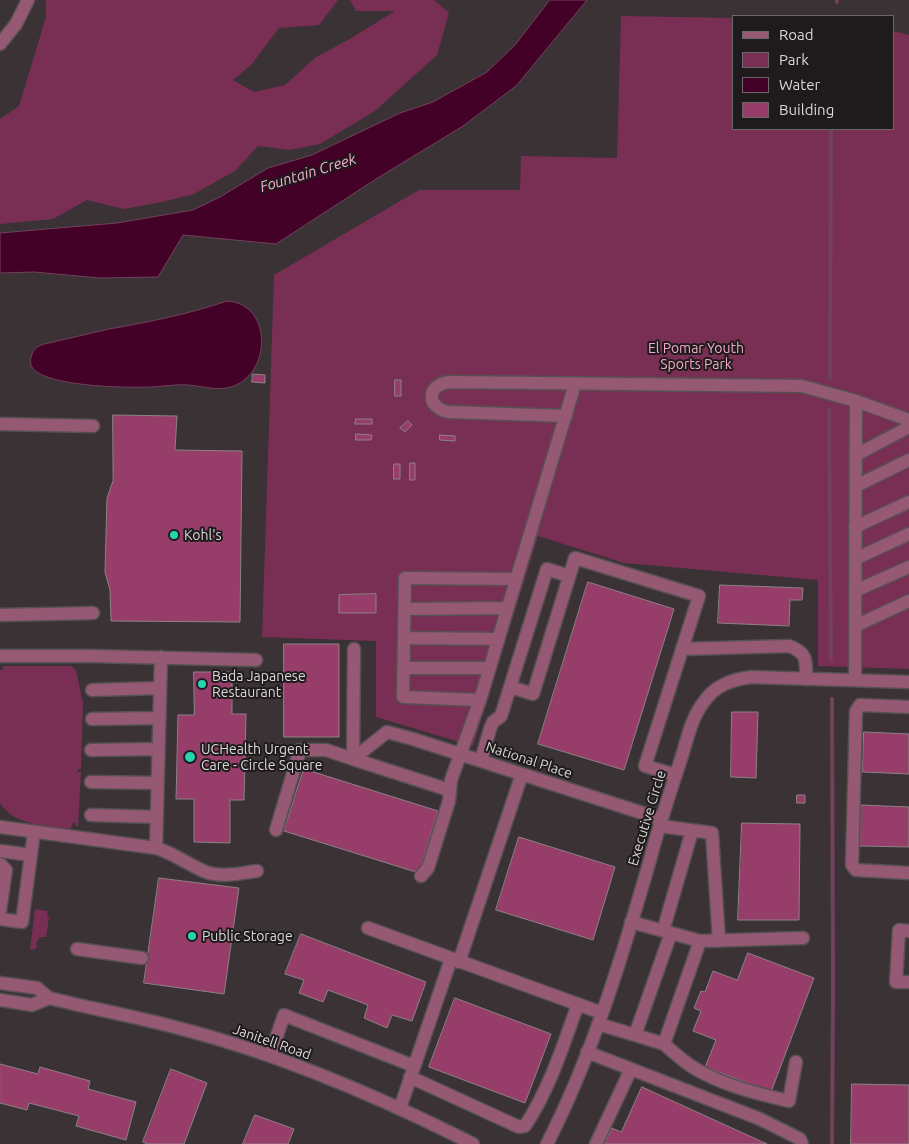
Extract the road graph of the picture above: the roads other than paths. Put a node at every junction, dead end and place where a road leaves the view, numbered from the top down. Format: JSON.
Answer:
{"nodes":[{"id":1,"x":28,"y":0,"type":"edge"},
{"id":2,"x":0,"y":44,"type":"edge"},
{"id":3,"x":574,"y":384,"type":"junction"},
{"id":4,"x":856,"y":402,"type":"junction"},
{"id":5,"x":566,"y":416,"type":"junction"},
{"id":6,"x":909,"y":420,"type":"edge"},
{"id":7,"x":0,"y":424,"type":"edge"},
{"id":8,"x":93,"y":426,"type":"dead end"},
{"id":9,"x":909,"y":427,"type":"edge"},
{"id":10,"x":856,"y":455,"type":"junction"},
{"id":11,"x":909,"y":460,"type":"edge"},
{"id":12,"x":856,"y":486,"type":"junction"},
{"id":13,"x":909,"y":502,"type":"edge"},
{"id":14,"x":855,"y":527,"type":"junction"},
{"id":15,"x":909,"y":534,"type":"edge"},
{"id":16,"x":855,"y":559,"type":"junction"},
{"id":17,"x":909,"y":567,"type":"edge"},
{"id":18,"x":569,"y":576,"type":"junction"},
{"id":19,"x":515,"y":579,"type":"junction"},
{"id":20,"x":855,"y":591,"type":"junction"},
{"id":21,"x":909,"y":600,"type":"edge"},
{"id":22,"x":405,"y":608,"type":"junction"},
{"id":23,"x":507,"y":608,"type":"junction"},
{"id":24,"x":92,"y":613,"type":"dead end"},
{"id":25,"x":0,"y":615,"type":"edge"},
{"id":26,"x":855,"y":626,"type":"junction"},
{"id":27,"x":404,"y":638,"type":"junction"},
{"id":28,"x":498,"y":639,"type":"junction"},
{"id":29,"x":354,"y":649,"type":"dead end"},
{"id":30,"x":682,"y":649,"type":"junction"},
{"id":31,"x":0,"y":656,"type":"edge"},
{"id":32,"x":161,"y":658,"type":"junction"},
{"id":33,"x":256,"y":660,"type":"dead end"},
{"id":34,"x":404,"y":668,"type":"junction"},
{"id":35,"x":489,"y":668,"type":"junction"},
{"id":36,"x":806,"y":679,"type":"junction"},
{"id":37,"x":855,"y":680,"type":"junction"},
{"id":38,"x":909,"y":682,"type":"edge"},
{"id":39,"x":510,"y":687,"type":"junction"},
{"id":40,"x":160,"y":688,"type":"junction"},
{"id":41,"x":92,"y":690,"type":"dead end"},
{"id":42,"x":480,"y":700,"type":"junction"},
{"id":43,"x":909,"y":707,"type":"edge"},
{"id":44,"x":159,"y":718,"type":"junction"},
{"id":45,"x":92,"y":719,"type":"dead end"},
{"id":46,"x":158,"y":749,"type":"junction"},
{"id":47,"x":91,"y":750,"type":"dead end"},
{"id":48,"x":461,"y":754,"type":"junction"},
{"id":49,"x":353,"y":759,"type":"junction"},
{"id":50,"x":481,"y":760,"type":"junction"},
{"id":51,"x":522,"y":774,"type":"junction"},
{"id":52,"x":676,"y":775,"type":"junction"},
{"id":53,"x":91,"y":782,"type":"dead end"},
{"id":54,"x":157,"y":783,"type":"junction"},
{"id":55,"x":449,"y":790,"type":"junction"},
{"id":56,"x":91,"y":815,"type":"dead end"},
{"id":57,"x":157,"y":817,"type":"junction"},
{"id":58,"x":661,"y":822,"type":"junction"},
{"id":59,"x":0,"y":827,"type":"edge"},
{"id":60,"x":276,"y":830,"type":"dead end"},
{"id":61,"x":692,"y":831,"type":"junction"},
{"id":62,"x":34,"y":832,"type":"junction"},
{"id":63,"x":156,"y":848,"type":"junction"},
{"id":64,"x":0,"y":851,"type":"edge"},
{"id":65,"x":30,"y":855,"type":"junction"},
{"id":66,"x":0,"y":864,"type":"edge"},
{"id":67,"x":257,"y":871,"type":"dead end"},
{"id":68,"x":909,"y":872,"type":"edge"},
{"id":69,"x":421,"y":876,"type":"dead end"},
{"id":70,"x":0,"y":911,"type":"edge"},
{"id":71,"x":0,"y":919,"type":"edge"},
{"id":72,"x":631,"y":922,"type":"junction"},
{"id":73,"x":368,"y":928,"type":"dead end"},
{"id":74,"x":909,"y":931,"type":"edge"},
{"id":75,"x":667,"y":932,"type":"junction"},
{"id":76,"x":803,"y":938,"type":"dead end"},
{"id":77,"x":719,"y":941,"type":"junction"},
{"id":78,"x":700,"y":942,"type":"junction"},
{"id":79,"x":77,"y":949,"type":"dead end"},
{"id":80,"x":142,"y":958,"type":"dead end"},
{"id":81,"x":455,"y":961,"type":"junction"},
{"id":82,"x":909,"y":982,"type":"edge"},
{"id":83,"x":0,"y":983,"type":"edge"},
{"id":84,"x":49,"y":998,"type":"junction"},
{"id":85,"x":0,"y":1000,"type":"edge"},
{"id":86,"x":578,"y":1004,"type":"junction"},
{"id":87,"x":600,"y":1018,"type":"junction"},
{"id":88,"x":635,"y":1036,"type":"junction"},
{"id":89,"x":664,"y":1044,"type":"junction"},
{"id":90,"x":587,"y":1052,"type":"junction"},
{"id":91,"x":270,"y":1056,"type":"junction"},
{"id":92,"x":796,"y":1062,"type":"dead end"},
{"id":93,"x":631,"y":1069,"type":"junction"},
{"id":94,"x":412,"y":1072,"type":"junction"},
{"id":95,"x":400,"y":1108,"type":"junction"},
{"id":96,"x":474,"y":1144,"type":"edge"},
{"id":97,"x":547,"y":1144,"type":"edge"},
{"id":98,"x":596,"y":1144,"type":"edge"},
{"id":99,"x":802,"y":1144,"type":"edge"}],
"edges":[{"from":1,"to":2,"type":"street"},
{"from":3,"to":4,"type":"street"},
{"from":3,"to":5,"type":"street"},
{"from":3,"to":5,"type":"street"},
{"from":4,"to":6,"type":"street"},
{"from":4,"to":10,"type":"street"},
{"from":5,"to":19,"type":"street"},
{"from":7,"to":8,"type":"street"},
{"from":9,"to":10,"type":"street"},
{"from":10,"to":12,"type":"street"},
{"from":11,"to":12,"type":"street"},
{"from":12,"to":14,"type":"street"},
{"from":13,"to":14,"type":"street"},
{"from":14,"to":16,"type":"street"},
{"from":15,"to":16,"type":"street"},
{"from":16,"to":20,"type":"street"},
{"from":17,"to":20,"type":"street"},
{"from":18,"to":30,"type":"street"},
{"from":18,"to":39,"type":"street"},
{"from":18,"to":39,"type":"street"},
{"from":19,"to":22,"type":"street"},
{"from":19,"to":23,"type":"street"},
{"from":20,"to":26,"type":"street"},
{"from":21,"to":26,"type":"street"},
{"from":22,"to":23,"type":"street"},
{"from":22,"to":27,"type":"street"},
{"from":23,"to":28,"type":"street"},
{"from":24,"to":25,"type":"street"},
{"from":26,"to":37,"type":"street"},
{"from":27,"to":28,"type":"street"},
{"from":27,"to":34,"type":"street"},
{"from":28,"to":35,"type":"street"},
{"from":29,"to":49,"type":"street"},
{"from":30,"to":36,"type":"street"},
{"from":30,"to":52,"type":"street"},
{"from":31,"to":32,"type":"street"},
{"from":32,"to":33,"type":"street"},
{"from":32,"to":40,"type":"street"},
{"from":34,"to":35,"type":"street"},
{"from":34,"to":42,"type":"street"},
{"from":35,"to":42,"type":"street"},
{"from":36,"to":37,"type":"street","name":"Executive Circle"},
{"from":36,"to":52,"type":"street","name":"Executive Circle"},
{"from":37,"to":38,"type":"street","name":"Executive Circle"},
{"from":39,"to":50,"type":"street"},
{"from":40,"to":41,"type":"street"},
{"from":40,"to":44,"type":"street"},
{"from":42,"to":48,"type":"street"},
{"from":43,"to":68,"type":"street"},
{"from":44,"to":45,"type":"street"},
{"from":44,"to":46,"type":"street"},
{"from":46,"to":47,"type":"street"},
{"from":46,"to":54,"type":"street"},
{"from":48,"to":49,"type":"street","name":"National Place"},
{"from":48,"to":50,"type":"street","name":"National Place"},
{"from":48,"to":55,"type":"street"},
{"from":49,"to":55,"type":"street"},
{"from":49,"to":60,"type":"street"},
{"from":50,"to":51,"type":"street","name":"National Place"},
{"from":51,"to":58,"type":"street","name":"National Place"},
{"from":51,"to":81,"type":"street"},
{"from":52,"to":58,"type":"street","name":"Executive Circle"},
{"from":53,"to":54,"type":"street"},
{"from":54,"to":57,"type":"street"},
{"from":55,"to":69,"type":"street"},
{"from":56,"to":57,"type":"street"},
{"from":57,"to":63,"type":"street"},
{"from":58,"to":61,"type":"street","name":"National Place"},
{"from":58,"to":72,"type":"street","name":"Executive Circle"},
{"from":59,"to":62,"type":"street"},
{"from":61,"to":75,"type":"street"},
{"from":61,"to":77,"type":"street","name":"National Place"},
{"from":62,"to":63,"type":"street"},
{"from":62,"to":65,"type":"street"},
{"from":63,"to":67,"type":"street"},
{"from":64,"to":65,"type":"street"},
{"from":65,"to":71,"type":"street"},
{"from":66,"to":70,"type":"street"},
{"from":72,"to":75,"type":"street"},
{"from":72,"to":87,"type":"street","name":"Executive Circle"},
{"from":73,"to":81,"type":"street"},
{"from":74,"to":82,"type":"street"},
{"from":75,"to":78,"type":"street"},
{"from":75,"to":88,"type":"street"},
{"from":76,"to":77,"type":"street"},
{"from":77,"to":78,"type":"street"},
{"from":78,"to":89,"type":"street"},
{"from":79,"to":80,"type":"street"},
{"from":81,"to":86,"type":"street"},
{"from":81,"to":94,"type":"street"},
{"from":83,"to":84,"type":"street","name":"Janitell Road"},
{"from":84,"to":85,"type":"street","name":"Janitell Road"},
{"from":84,"to":91,"type":"street","name":"Janitell Road"},
{"from":86,"to":87,"type":"street"},
{"from":86,"to":94,"type":"street"},
{"from":87,"to":88,"type":"street"},
{"from":87,"to":90,"type":"street","name":"Executive Circle"},
{"from":88,"to":89,"type":"street"},
{"from":89,"to":92,"type":"street"},
{"from":90,"to":93,"type":"street"},
{"from":90,"to":97,"type":"street","name":"Executive Circle"},
{"from":91,"to":94,"type":"street"},
{"from":91,"to":95,"type":"street","name":"Janitell Road"},
{"from":93,"to":98,"type":"street"},
{"from":93,"to":99,"type":"street"},
{"from":94,"to":95,"type":"street"},
{"from":95,"to":96,"type":"street","name":"Janitell Road"}]}
